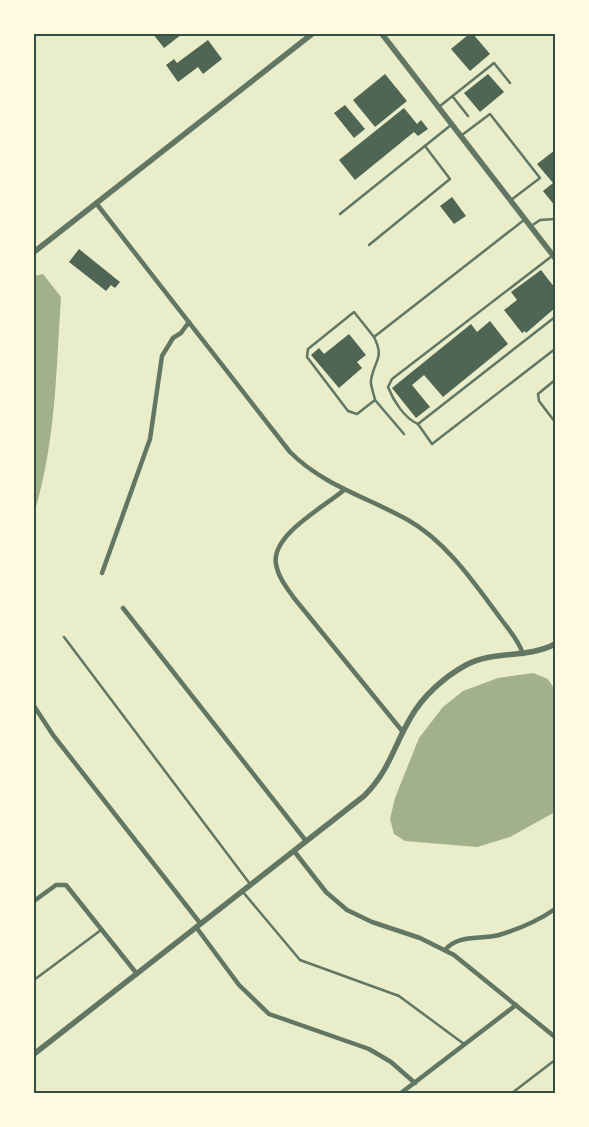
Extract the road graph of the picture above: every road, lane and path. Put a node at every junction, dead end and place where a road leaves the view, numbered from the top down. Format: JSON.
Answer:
{"nodes":[{"id":1,"x":312,"y":34,"type":"edge"},
{"id":2,"x":382,"y":34,"type":"edge"},
{"id":3,"x":510,"y":83,"type":"dead end"},
{"id":4,"x":453,"y":97,"type":"junction"},
{"id":5,"x":439,"y":107,"type":"junction"},
{"id":6,"x":468,"y":116,"type":"dead end"},
{"id":7,"x":452,"y":124,"type":"junction"},
{"id":8,"x":461,"y":136,"type":"junction"},
{"id":9,"x":425,"y":146,"type":"junction"},
{"id":10,"x":510,"y":200,"type":"junction"},
{"id":11,"x":96,"y":203,"type":"junction"},
{"id":12,"x":340,"y":214,"type":"dead end"},
{"id":13,"x":525,"y":219,"type":"junction"},
{"id":14,"x":555,"y":220,"type":"edge"},
{"id":15,"x":531,"y":226,"type":"junction"},
{"id":16,"x":369,"y":245,"type":"dead end"},
{"id":17,"x":34,"y":252,"type":"edge"},
{"id":18,"x":554,"y":256,"type":"edge"},
{"id":19,"x":555,"y":317,"type":"edge"},
{"id":20,"x":189,"y":322,"type":"junction"},
{"id":21,"x":374,"y":337,"type":"junction"},
{"id":22,"x":555,"y":349,"type":"edge"},
{"id":23,"x":555,"y":380,"type":"edge"},
{"id":24,"x":376,"y":400,"type":"junction"},
{"id":25,"x":555,"y":422,"type":"edge"},
{"id":26,"x":418,"y":424,"type":"junction"},
{"id":27,"x":404,"y":434,"type":"dead end"},
{"id":28,"x":344,"y":490,"type":"junction"},
{"id":29,"x":102,"y":573,"type":"dead end"},
{"id":30,"x":123,"y":608,"type":"dead end"},
{"id":31,"x":64,"y":636,"type":"dead end"},
{"id":32,"x":555,"y":644,"type":"edge"},
{"id":33,"x":523,"y":654,"type":"junction"},
{"id":34,"x":34,"y":706,"type":"edge"},
{"id":35,"x":403,"y":732,"type":"junction"},
{"id":36,"x":306,"y":841,"type":"junction"},
{"id":37,"x":294,"y":850,"type":"junction"},
{"id":38,"x":250,"y":884,"type":"junction"},
{"id":39,"x":242,"y":891,"type":"junction"},
{"id":40,"x":34,"y":901,"type":"edge"},
{"id":41,"x":555,"y":908,"type":"edge"},
{"id":42,"x":198,"y":925,"type":"junction"},
{"id":43,"x":102,"y":929,"type":"junction"},
{"id":44,"x":444,"y":950,"type":"junction"},
{"id":45,"x":137,"y":974,"type":"junction"},
{"id":46,"x":34,"y":980,"type":"edge"},
{"id":47,"x":516,"y":1004,"type":"junction"},
{"id":48,"x":555,"y":1037,"type":"edge"},
{"id":49,"x":466,"y":1045,"type":"junction"},
{"id":50,"x":34,"y":1054,"type":"edge"},
{"id":51,"x":555,"y":1060,"type":"edge"},
{"id":52,"x":415,"y":1083,"type":"junction"},
{"id":53,"x":401,"y":1093,"type":"edge"},
{"id":54,"x":512,"y":1093,"type":"edge"}],
"edges":[{"from":1,"to":11,"type":"street"},
{"from":2,"to":5,"type":"street"},
{"from":3,"to":4,"type":"lane"},
{"from":4,"to":5,"type":"lane"},
{"from":4,"to":6,"type":"lane"},
{"from":5,"to":7,"type":"street"},
{"from":7,"to":8,"type":"street"},
{"from":7,"to":9,"type":"lane"},
{"from":8,"to":10,"type":"street"},
{"from":8,"to":10,"type":"lane"},
{"from":9,"to":12,"type":"lane"},
{"from":9,"to":16,"type":"lane"},
{"from":10,"to":13,"type":"street"},
{"from":11,"to":17,"type":"street"},
{"from":11,"to":20,"type":"street"},
{"from":13,"to":15,"type":"street"},
{"from":13,"to":21,"type":"lane"},
{"from":14,"to":15,"type":"lane"},
{"from":15,"to":18,"type":"street"},
{"from":18,"to":26,"type":"lane"},
{"from":19,"to":26,"type":"lane"},
{"from":20,"to":28,"type":"street"},
{"from":20,"to":29,"type":"street"},
{"from":21,"to":24,"type":"lane"},
{"from":21,"to":24,"type":"lane"},
{"from":22,"to":26,"type":"lane"},
{"from":23,"to":25,"type":"lane"},
{"from":24,"to":27,"type":"lane"},
{"from":28,"to":33,"type":"street"},
{"from":28,"to":35,"type":"street"},
{"from":30,"to":36,"type":"street"},
{"from":31,"to":38,"type":"lane"},
{"from":32,"to":33,"type":"street"},
{"from":33,"to":35,"type":"street"},
{"from":34,"to":42,"type":"street"},
{"from":35,"to":36,"type":"street"},
{"from":36,"to":37,"type":"street"},
{"from":37,"to":38,"type":"street"},
{"from":37,"to":44,"type":"street"},
{"from":38,"to":39,"type":"street"},
{"from":39,"to":42,"type":"street"},
{"from":39,"to":49,"type":"lane"},
{"from":40,"to":43,"type":"street"},
{"from":41,"to":44,"type":"street"},
{"from":42,"to":45,"type":"street"},
{"from":42,"to":52,"type":"street"},
{"from":43,"to":45,"type":"street"},
{"from":43,"to":46,"type":"lane"},
{"from":44,"to":47,"type":"street"},
{"from":45,"to":50,"type":"street"},
{"from":47,"to":48,"type":"street"},
{"from":47,"to":49,"type":"street"},
{"from":49,"to":52,"type":"street"},
{"from":51,"to":54,"type":"lane"},
{"from":52,"to":53,"type":"street"}]}
